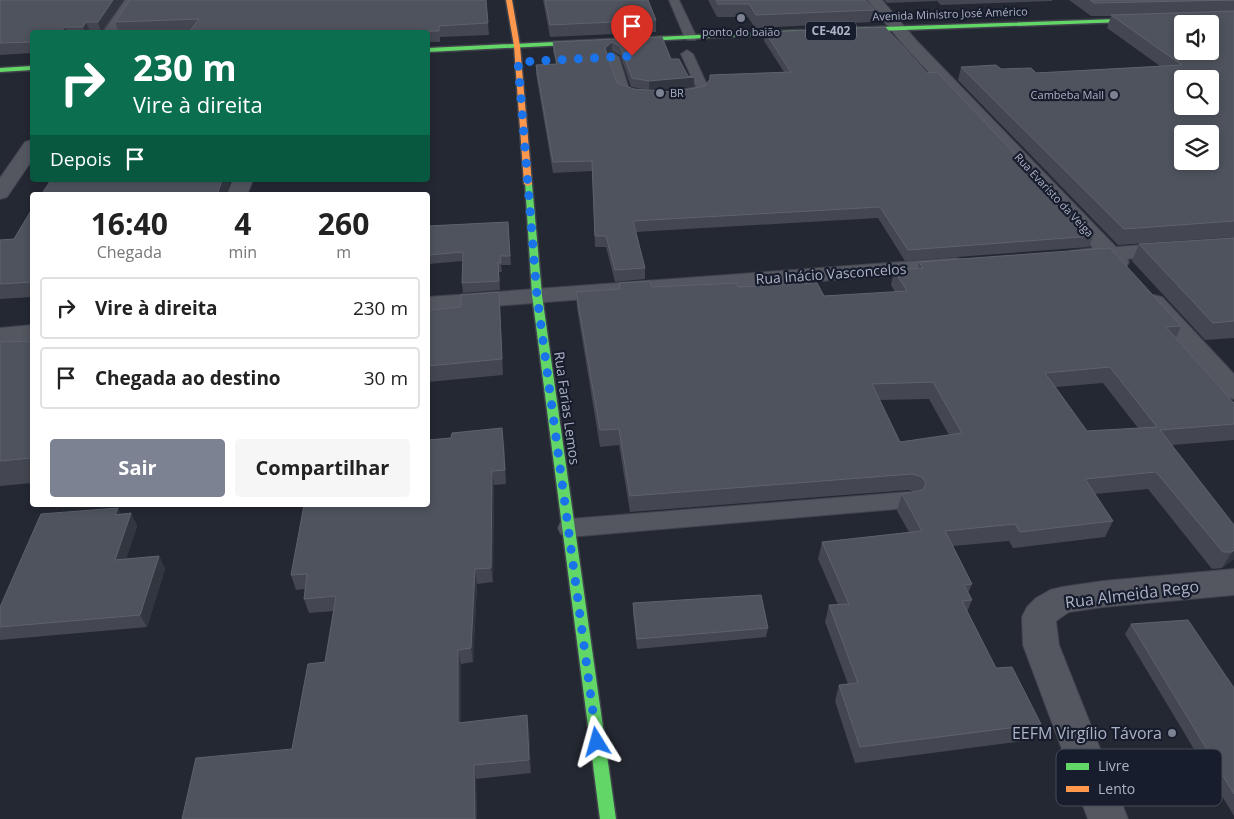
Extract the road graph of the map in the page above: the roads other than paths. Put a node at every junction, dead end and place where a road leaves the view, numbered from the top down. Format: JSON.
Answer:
{"nodes":[{"id":1,"x":132,"y":0,"type":"edge"},
{"id":2,"x":508,"y":0,"type":"edge"},
{"id":3,"x":674,"y":0,"type":"edge"},
{"id":4,"x":874,"y":0,"type":"edge"},
{"id":5,"x":1156,"y":20,"type":"edge"},
{"id":6,"x":1006,"y":25,"type":"junction"},
{"id":7,"x":111,"y":30,"type":"edge"},
{"id":8,"x":838,"y":31,"type":"edge"},
{"id":9,"x":819,"y":32,"type":"edge"},
{"id":10,"x":1017,"y":34,"type":"dead end"},
{"id":11,"x":691,"y":38,"type":"junction"},
{"id":12,"x":908,"y":39,"type":"junction"},
{"id":13,"x":517,"y":46,"type":"junction"},
{"id":14,"x":430,"y":50,"type":"edge"},
{"id":15,"x":687,"y":54,"type":"dead end"},
{"id":16,"x":613,"y":57,"type":"dead end"},
{"id":17,"x":30,"y":68,"type":"edge"},
{"id":18,"x":0,"y":70,"type":"edge"},
{"id":19,"x":30,"y":149,"type":"edge"},
{"id":20,"x":0,"y":192,"type":"edge"},
{"id":21,"x":1234,"y":245,"type":"edge"},
{"id":22,"x":1110,"y":254,"type":"junction"},
{"id":23,"x":1061,"y":257,"type":"edge"},
{"id":24,"x":982,"y":263,"type":"edge"},
{"id":25,"x":537,"y":296,"type":"junction"},
{"id":26,"x":430,"y":304,"type":"edge"},
{"id":27,"x":30,"y":333,"type":"edge"},
{"id":28,"x":0,"y":336,"type":"edge"},
{"id":29,"x":1234,"y":390,"type":"edge"},
{"id":30,"x":908,"y":500,"type":"edge"},
{"id":31,"x":569,"y":528,"type":"junction"},
{"id":32,"x":1234,"y":582,"type":"edge"},
{"id":33,"x":1081,"y":749,"type":"edge"},
{"id":34,"x":1103,"y":806,"type":"edge"},
{"id":35,"x":608,"y":819,"type":"edge"},
{"id":36,"x":1108,"y":819,"type":"edge"}],
"edges":[{"from":1,"to":7,"type":"street"},
{"from":2,"to":13,"type":"street","name":"Rua Farias Lemos"},
{"from":3,"to":11,"type":"lane"},
{"from":4,"to":12,"type":"street","name":"Rua Evaristo da Veiga"},
{"from":5,"to":6,"type":"street","name":"Avenida Ministro José Américo","number":"CE-402"},
{"from":6,"to":10,"type":"street"},
{"from":6,"to":12,"type":"street","name":"Avenida Ministro José Américo","number":"CE-402"},
{"from":8,"to":12,"type":"street","name":"Avenida Ministro José Américo","number":"CE-402"},
{"from":9,"to":11,"type":"street","number":"CE-402"},
{"from":11,"to":13,"type":"street","number":"CE-402"},
{"from":12,"to":22,"type":"street","name":"Rua Evaristo da Veiga"},
{"from":13,"to":14,"type":"street","number":"CE-402"},
{"from":13,"to":25,"type":"street","name":"Rua Farias Lemos"},
{"from":15,"to":16,"type":"lane"},
{"from":17,"to":18,"type":"street"},
{"from":19,"to":20,"type":"street"},
{"from":21,"to":22,"type":"street"},
{"from":22,"to":23,"type":"street"},
{"from":22,"to":29,"type":"street","name":"Rua Evaristo da Veiga"},
{"from":24,"to":25,"type":"street","name":"Rua Inácio Vasconcelos"},
{"from":25,"to":26,"type":"street","name":"Rua Inácio Vasconcelos"},
{"from":25,"to":31,"type":"street","name":"Rua Farias Lemos"},
{"from":27,"to":28,"type":"street"},
{"from":30,"to":31,"type":"lane"},
{"from":31,"to":35,"type":"street","name":"Rua Farias Lemos"},
{"from":32,"to":33,"type":"street","name":"Rua Almeida Rego"},
{"from":34,"to":36,"type":"street","name":"Rua Almeida Rego"}]}
